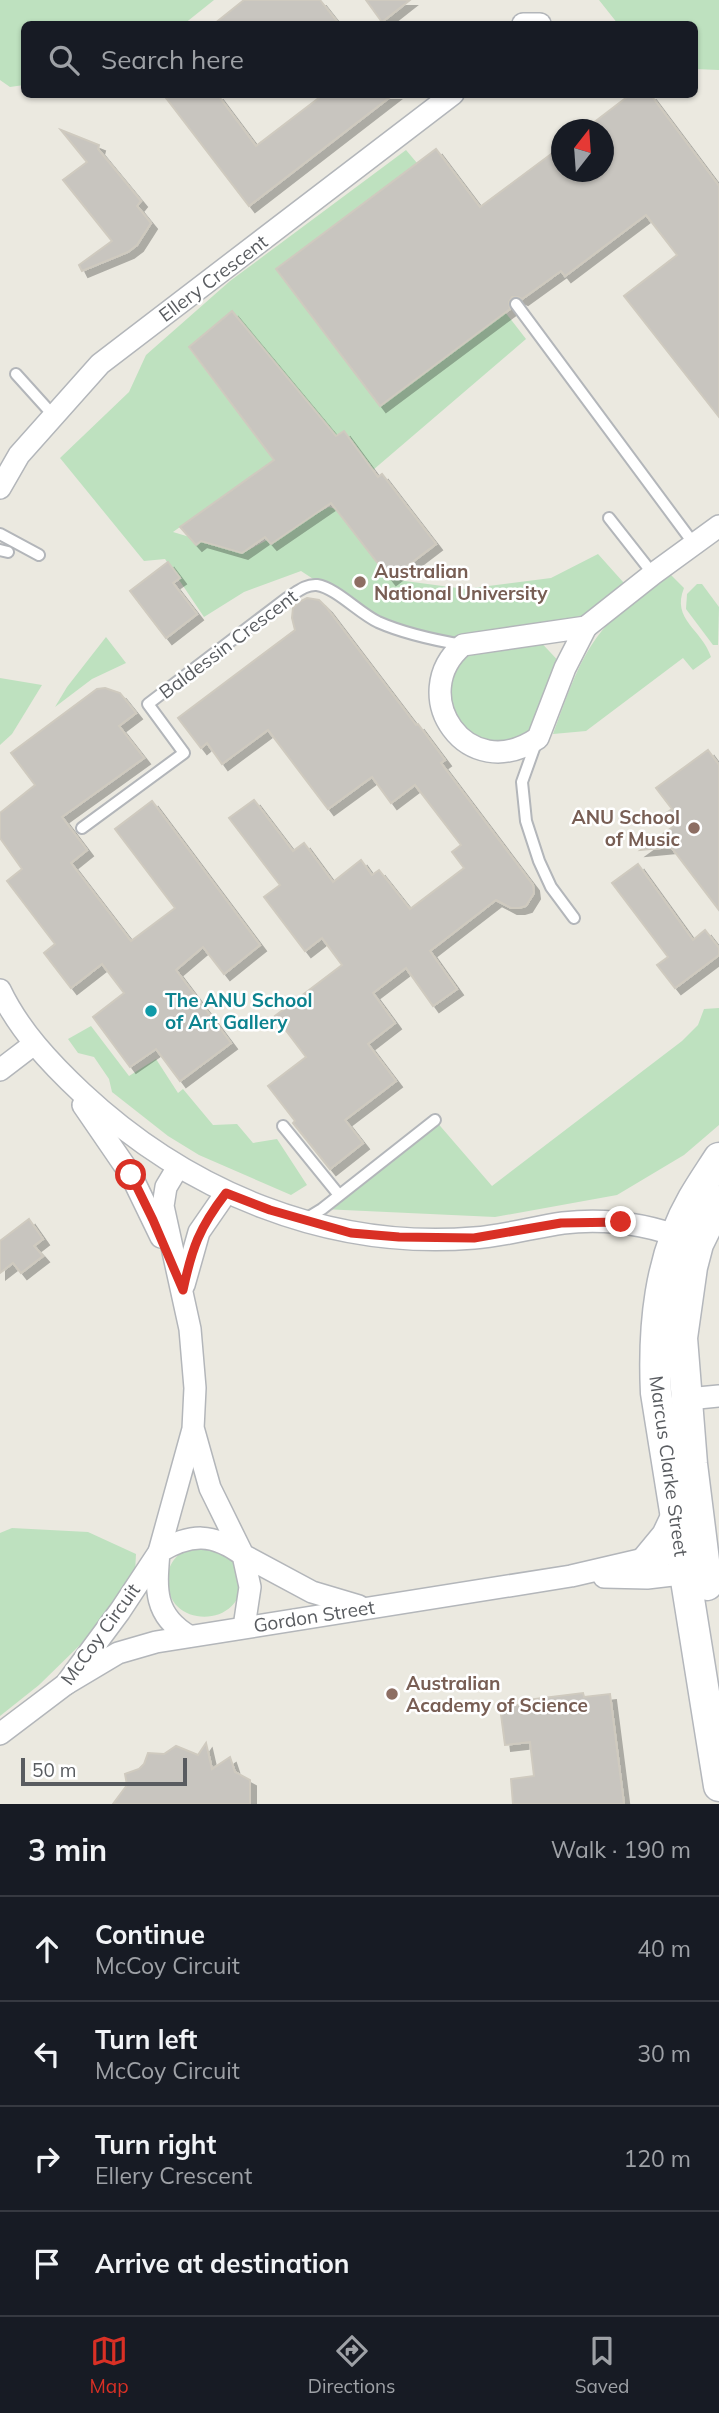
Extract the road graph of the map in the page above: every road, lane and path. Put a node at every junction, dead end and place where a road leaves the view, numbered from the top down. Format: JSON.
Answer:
{"nodes":[{"id":1,"x":448,"y":98,"type":"edge"},
{"id":2,"x":516,"y":304,"type":"dead end"},
{"id":3,"x":16,"y":374,"type":"dead end"},
{"id":4,"x":53,"y":415,"type":"junction"},
{"id":5,"x":0,"y":488,"type":"edge"},
{"id":6,"x":609,"y":518,"type":"dead end"},
{"id":7,"x":719,"y":526,"type":"edge"},
{"id":8,"x":0,"y":534,"type":"edge"},
{"id":9,"x":694,"y":544,"type":"junction"},
{"id":10,"x":39,"y":555,"type":"dead end"},
{"id":11,"x":653,"y":574,"type":"junction"},
{"id":12,"x":586,"y":627,"type":"junction"},
{"id":13,"x":463,"y":645,"type":"junction"},
{"id":14,"x":538,"y":738,"type":"junction"},
{"id":15,"x":82,"y":828,"type":"dead end"},
{"id":16,"x":574,"y":918,"type":"dead end"},
{"id":17,"x":0,"y":990,"type":"edge"},
{"id":18,"x":34,"y":1044,"type":"junction"},
{"id":19,"x":0,"y":1069,"type":"edge"},
{"id":20,"x":63,"y":1076,"type":"junction"},
{"id":21,"x":435,"y":1120,"type":"dead end"},
{"id":22,"x":282,"y":1126,"type":"dead end"},
{"id":23,"x":719,"y":1158,"type":"edge"},
{"id":24,"x":178,"y":1167,"type":"junction"},
{"id":25,"x":226,"y":1193,"type":"junction"},
{"id":26,"x":339,"y":1195,"type":"junction"},
{"id":27,"x":719,"y":1201,"type":"edge"},
{"id":28,"x":302,"y":1220,"type":"junction"},
{"id":29,"x":687,"y":1240,"type":"junction"},
{"id":30,"x":183,"y":1290,"type":"junction"},
{"id":31,"x":719,"y":1396,"type":"edge"},
{"id":32,"x":686,"y":1402,"type":"junction"},
{"id":33,"x":193,"y":1429,"type":"junction"},
{"id":34,"x":669,"y":1472,"type":"junction"},
{"id":35,"x":687,"y":1513,"type":"junction"},
{"id":36,"x":159,"y":1552,"type":"junction"},
{"id":37,"x":243,"y":1555,"type":"junction"},
{"id":38,"x":648,"y":1559,"type":"junction"},
{"id":39,"x":703,"y":1569,"type":"edge"},
{"id":40,"x":570,"y":1576,"type":"junction"},
{"id":41,"x":366,"y":1608,"type":"junction"},
{"id":42,"x":244,"y":1627,"type":"junction"},
{"id":43,"x":189,"y":1636,"type":"junction"},
{"id":44,"x":719,"y":1661,"type":"edge"},
{"id":45,"x":66,"y":1684,"type":"junction"},
{"id":46,"x":0,"y":1734,"type":"edge"},
{"id":47,"x":719,"y":1786,"type":"edge"}],
"edges":[{"from":1,"to":4,"type":"street","name":"Ellery Crescent"},
{"from":2,"to":9,"type":"lane"},
{"from":3,"to":4,"type":"lane"},
{"from":4,"to":5,"type":"street","name":"Ellery Crescent"},
{"from":6,"to":11,"type":"lane"},
{"from":7,"to":9,"type":"street"},
{"from":8,"to":10,"type":"lane"},
{"from":9,"to":11,"type":"street"},
{"from":11,"to":12,"type":"street"},
{"from":12,"to":13,"type":"street"},
{"from":12,"to":14,"type":"street"},
{"from":13,"to":14,"type":"street"},
{"from":13,"to":15,"type":"lane","name":"Baldessin Crescent"},
{"from":14,"to":16,"type":"lane"},
{"from":17,"to":18,"type":"street"},
{"from":18,"to":19,"type":"street"},
{"from":18,"to":20,"type":"street"},
{"from":20,"to":24,"type":"street"},
{"from":20,"to":30,"type":"street","name":"McCoy Circuit"},
{"from":21,"to":26,"type":"lane"},
{"from":22,"to":26,"type":"lane"},
{"from":23,"to":29,"type":"street","name":"Marcus Clarke Street"},
{"from":24,"to":25,"type":"street"},
{"from":24,"to":30,"type":"street","name":"McCoy Circuit"},
{"from":25,"to":28,"type":"street"},
{"from":25,"to":30,"type":"street","name":"McCoy Circuit"},
{"from":26,"to":28,"type":"lane"},
{"from":27,"to":29,"type":"street","name":"Marcus Clarke Street"},
{"from":28,"to":29,"type":"street"},
{"from":29,"to":32,"type":"street","name":"Marcus Clarke Street"},
{"from":29,"to":34,"type":"street","name":"Marcus Clarke Street"},
{"from":30,"to":33,"type":"street","name":"McCoy Circuit"},
{"from":31,"to":32,"type":"street"},
{"from":32,"to":34,"type":"street"},
{"from":32,"to":35,"type":"street","name":"Marcus Clarke Street"},
{"from":33,"to":36,"type":"street","name":"McCoy Circuit"},
{"from":33,"to":37,"type":"street","name":"McCoy Circuit"},
{"from":34,"to":35,"type":"street","name":"Marcus Clarke Street"},
{"from":35,"to":38,"type":"street"},
{"from":35,"to":39,"type":"street","name":"Marcus Clarke Street"},
{"from":36,"to":37,"type":"street"},
{"from":36,"to":43,"type":"street","name":"McCoy Circuit"},
{"from":36,"to":45,"type":"street","name":"McCoy Circuit"},
{"from":37,"to":41,"type":"street"},
{"from":37,"to":42,"type":"street","name":"McCoy Circuit"},
{"from":38,"to":39,"type":"street","name":"Gordon Street"},
{"from":38,"to":40,"type":"street","name":"Gordon Street"},
{"from":39,"to":40,"type":"street","name":"Gordon Street"},
{"from":39,"to":44,"type":"street","name":"Marcus Clarke Street"},
{"from":39,"to":47,"type":"street","name":"Marcus Clarke Street"},
{"from":40,"to":41,"type":"street","name":"Gordon Street"},
{"from":41,"to":42,"type":"street","name":"Gordon Street"},
{"from":42,"to":43,"type":"street","name":"Gordon Street"},
{"from":43,"to":45,"type":"street","name":"Gordon Street"},
{"from":45,"to":46,"type":"street","name":"McCoy Circuit"}]}
